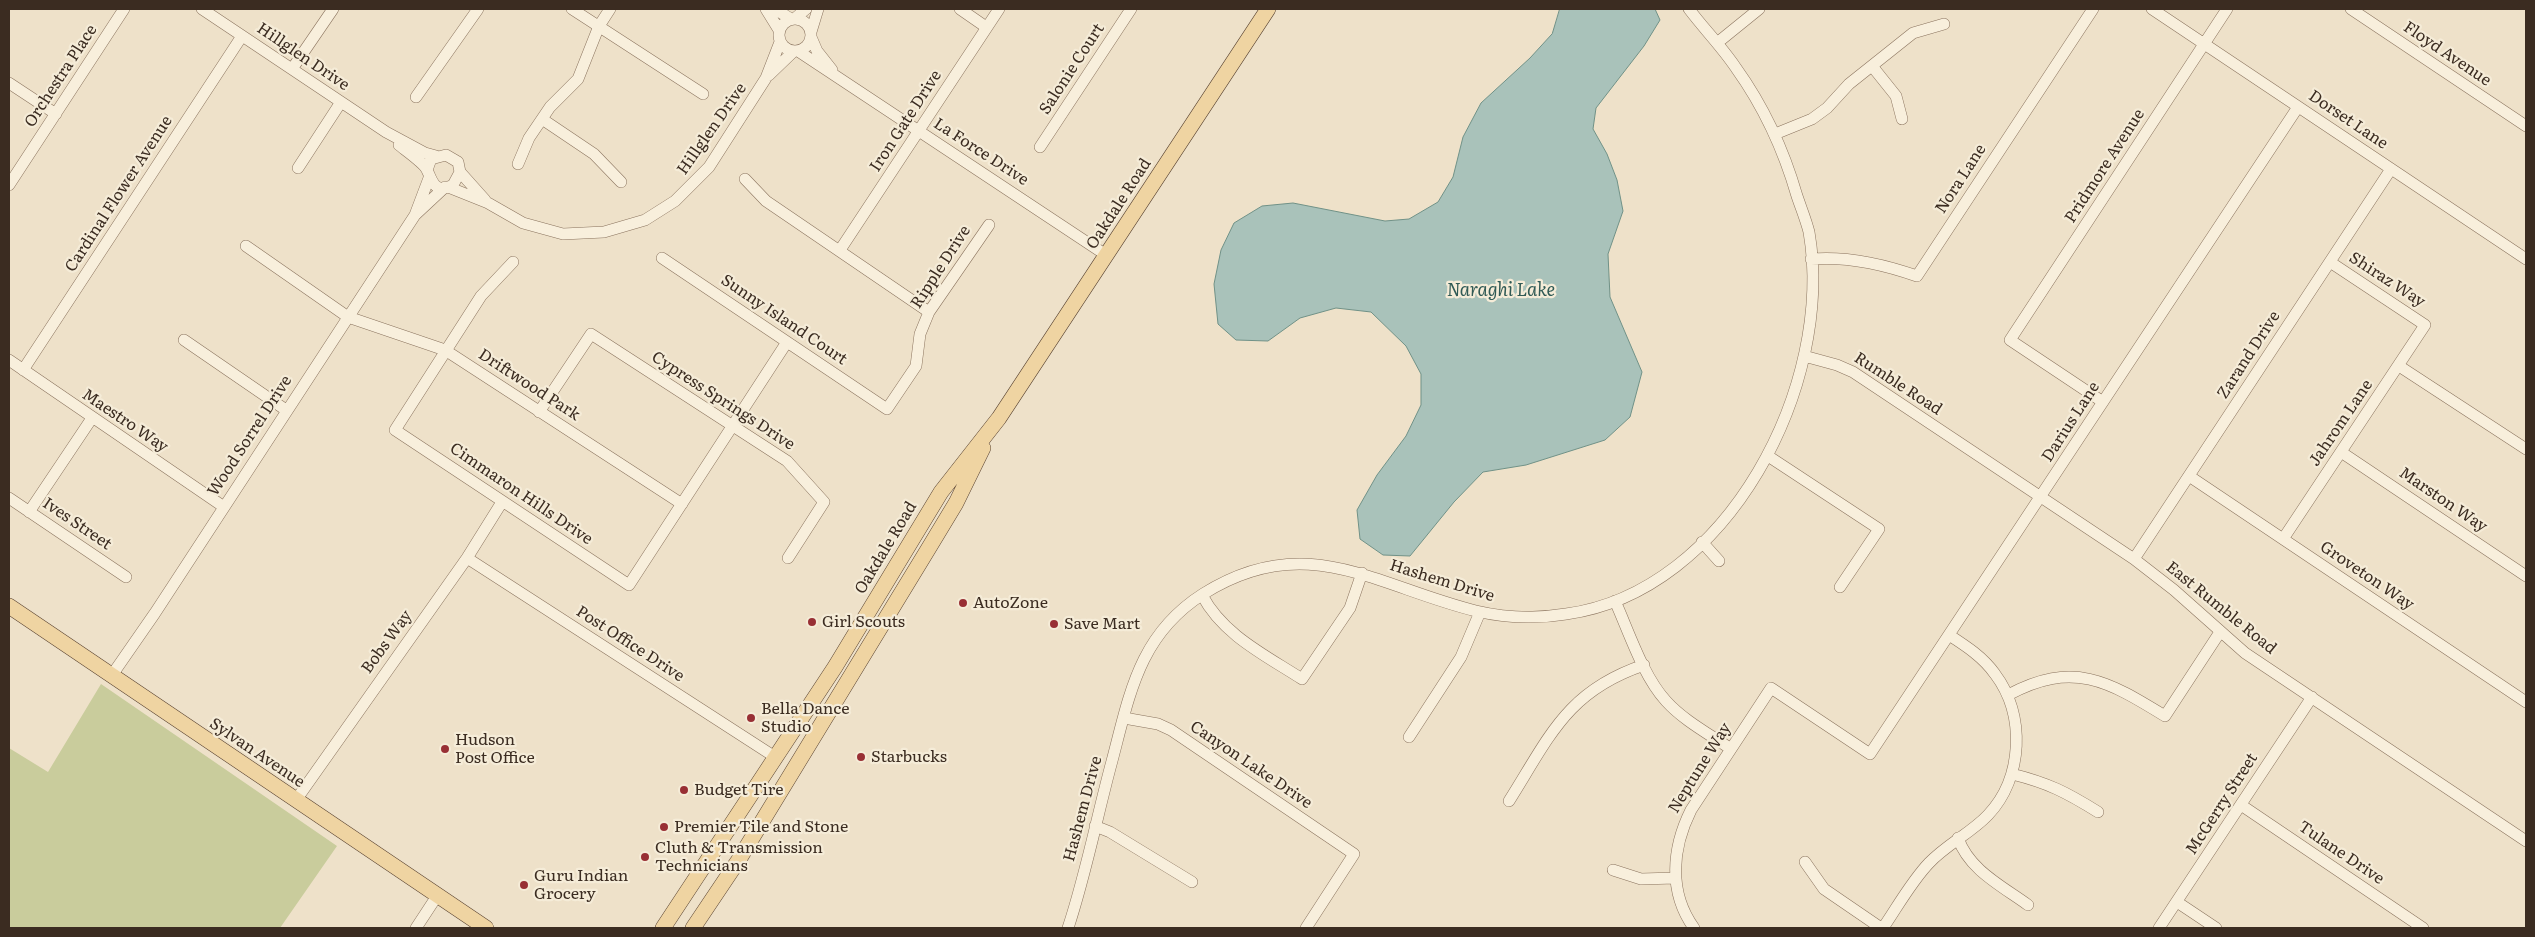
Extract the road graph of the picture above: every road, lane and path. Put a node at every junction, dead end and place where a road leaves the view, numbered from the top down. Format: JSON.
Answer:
{"nodes":[{"id":1,"x":124,"y":9,"type":"edge"},
{"id":2,"x":202,"y":9,"type":"edge"},
{"id":3,"x":333,"y":9,"type":"edge"},
{"id":4,"x":478,"y":9,"type":"edge"},
{"id":5,"x":572,"y":9,"type":"edge"},
{"id":6,"x":610,"y":9,"type":"edge"},
{"id":7,"x":766,"y":9,"type":"edge"},
{"id":8,"x":775,"y":9,"type":"edge"},
{"id":9,"x":806,"y":9,"type":"edge"},
{"id":10,"x":818,"y":9,"type":"edge"},
{"id":11,"x":960,"y":9,"type":"edge"},
{"id":12,"x":999,"y":9,"type":"edge"},
{"id":13,"x":1131,"y":9,"type":"edge"},
{"id":14,"x":1268,"y":9,"type":"edge"},
{"id":15,"x":1689,"y":9,"type":"edge"},
{"id":16,"x":1760,"y":9,"type":"edge"},
{"id":17,"x":2093,"y":9,"type":"edge"},
{"id":18,"x":2152,"y":9,"type":"edge"},
{"id":19,"x":2227,"y":9,"type":"edge"},
{"id":20,"x":2359,"y":11,"type":"edge"},
{"id":21,"x":793,"y":19,"type":"junction"},
{"id":22,"x":1944,"y":24,"type":"dead end"},
{"id":23,"x":599,"y":26,"type":"junction"},
{"id":24,"x":986,"y":27,"type":"junction"},
{"id":25,"x":811,"y":34,"type":"junction"},
{"id":26,"x":242,"y":36,"type":"junction"},
{"id":27,"x":780,"y":36,"type":"junction"},
{"id":28,"x":1717,"y":43,"type":"junction"},
{"id":29,"x":2204,"y":44,"type":"junction"},
{"id":30,"x":796,"y":51,"type":"junction"},
{"id":31,"x":1872,"y":66,"type":"junction"},
{"id":32,"x":292,"y":69,"type":"junction"},
{"id":33,"x":838,"y":77,"type":"junction"},
{"id":34,"x":766,"y":78,"type":"junction"},
{"id":35,"x":9,"y":83,"type":"edge"},
{"id":36,"x":703,"y":94,"type":"dead end"},
{"id":37,"x":416,"y":97,"type":"dead end"},
{"id":38,"x":342,"y":102,"type":"junction"},
{"id":39,"x":2298,"y":107,"type":"junction"},
{"id":40,"x":56,"y":114,"type":"junction"},
{"id":41,"x":542,"y":119,"type":"junction"},
{"id":42,"x":1902,"y":119,"type":"dead end"},
{"id":43,"x":2526,"y":126,"type":"edge"},
{"id":44,"x":919,"y":130,"type":"junction"},
{"id":45,"x":386,"y":132,"type":"junction"},
{"id":46,"x":1775,"y":134,"type":"junction"},
{"id":47,"x":1040,"y":147,"type":"dead end"},
{"id":48,"x":436,"y":156,"type":"junction"},
{"id":49,"x":518,"y":164,"type":"dead end"},
{"id":50,"x":298,"y":168,"type":"dead end"},
{"id":51,"x":2392,"y":169,"type":"junction"},
{"id":52,"x":460,"y":172,"type":"junction"},
{"id":53,"x":428,"y":174,"type":"junction"},
{"id":54,"x":745,"y":179,"type":"dead end"},
{"id":55,"x":621,"y":182,"type":"dead end"},
{"id":56,"x":9,"y":186,"type":"edge"},
{"id":57,"x":447,"y":187,"type":"junction"},
{"id":58,"x":488,"y":203,"type":"junction"},
{"id":59,"x":415,"y":215,"type":"junction"},
{"id":60,"x":989,"y":225,"type":"dead end"},
{"id":61,"x":246,"y":246,"type":"dead end"},
{"id":62,"x":840,"y":250,"type":"junction"},
{"id":63,"x":1106,"y":255,"type":"junction"},
{"id":64,"x":662,"y":258,"type":"dead end"},
{"id":65,"x":1811,"y":259,"type":"junction"},
{"id":66,"x":2526,"y":259,"type":"edge"},
{"id":67,"x":512,"y":262,"type":"dead end"},
{"id":68,"x":2330,"y":262,"type":"junction"},
{"id":69,"x":929,"y":312,"type":"junction"},
{"id":70,"x":348,"y":317,"type":"junction"},
{"id":71,"x":2426,"y":325,"type":"joint"},
{"id":72,"x":184,"y":340,"type":"dead end"},
{"id":73,"x":787,"y":342,"type":"junction"},
{"id":74,"x":445,"y":350,"type":"junction"},
{"id":75,"x":1804,"y":356,"type":"junction"},
{"id":76,"x":9,"y":360,"type":"edge"},
{"id":77,"x":2399,"y":366,"type":"junction"},
{"id":78,"x":23,"y":370,"type":"junction"},
{"id":79,"x":2103,"y":402,"type":"junction"},
{"id":80,"x":888,"y":409,"type":"joint"},
{"id":81,"x":286,"y":410,"type":"junction"},
{"id":82,"x":539,"y":412,"type":"junction"},
{"id":83,"x":92,"y":418,"type":"junction"},
{"id":84,"x":999,"y":418,"type":"junction"},
{"id":85,"x":732,"y":426,"type":"junction"},
{"id":86,"x":1945,"y":434,"type":"joint"},
{"id":87,"x":2526,"y":449,"type":"edge"},
{"id":88,"x":2341,"y":452,"type":"junction"},
{"id":89,"x":1768,"y":456,"type":"junction"},
{"id":90,"x":2189,"y":476,"type":"junction"},
{"id":91,"x":941,"y":492,"type":"junction"},
{"id":92,"x":9,"y":498,"type":"edge"},
{"id":93,"x":2040,"y":498,"type":"junction"},
{"id":94,"x":502,"y":502,"type":"junction"},
{"id":95,"x":682,"y":504,"type":"junction"},
{"id":96,"x":224,"y":507,"type":"junction"},
{"id":97,"x":29,"y":512,"type":"junction"},
{"id":98,"x":2283,"y":539,"type":"junction"},
{"id":99,"x":1702,"y":542,"type":"junction"},
{"id":100,"x":467,"y":558,"type":"junction"},
{"id":101,"x":788,"y":558,"type":"dead end"},
{"id":102,"x":2134,"y":559,"type":"junction"},
{"id":103,"x":1719,"y":561,"type":"dead end"},
{"id":104,"x":1362,"y":573,"type":"junction"},
{"id":105,"x":2526,"y":576,"type":"edge"},
{"id":106,"x":126,"y":577,"type":"dead end"},
{"id":107,"x":1840,"y":587,"type":"dead end"},
{"id":108,"x":1202,"y":595,"type":"junction"},
{"id":109,"x":898,"y":598,"type":"junction"},
{"id":110,"x":1616,"y":601,"type":"junction"},
{"id":111,"x":9,"y":606,"type":"edge"},
{"id":112,"x":1480,"y":612,"type":"junction"},
{"id":113,"x":2220,"y":632,"type":"junction"},
{"id":114,"x":1949,"y":635,"type":"junction"},
{"id":115,"x":1644,"y":665,"type":"junction"},
{"id":116,"x":112,"y":675,"type":"junction"},
{"id":117,"x":1771,"y":688,"type":"joint"},
{"id":118,"x":2008,"y":696,"type":"junction"},
{"id":119,"x":2312,"y":698,"type":"junction"},
{"id":120,"x":2526,"y":702,"type":"edge"},
{"id":121,"x":1124,"y":718,"type":"junction"},
{"id":122,"x":1409,"y":737,"type":"dead end"},
{"id":123,"x":1730,"y":749,"type":"junction"},
{"id":124,"x":775,"y":757,"type":"junction"},
{"id":125,"x":2012,"y":774,"type":"junction"},
{"id":126,"x":296,"y":800,"type":"junction"},
{"id":127,"x":1509,"y":801,"type":"dead end"},
{"id":128,"x":2241,"y":805,"type":"junction"},
{"id":129,"x":2098,"y":812,"type":"dead end"},
{"id":130,"x":1095,"y":826,"type":"junction"},
{"id":131,"x":1958,"y":838,"type":"junction"},
{"id":132,"x":2526,"y":841,"type":"edge"},
{"id":133,"x":1806,"y":862,"type":"dead end"},
{"id":134,"x":1613,"y":870,"type":"dead end"},
{"id":135,"x":1676,"y":878,"type":"junction"},
{"id":136,"x":1192,"y":882,"type":"dead end"},
{"id":137,"x":437,"y":896,"type":"junction"},
{"id":138,"x":2177,"y":902,"type":"junction"},
{"id":139,"x":2028,"y":905,"type":"dead end"},
{"id":140,"x":416,"y":928,"type":"edge"},
{"id":141,"x":486,"y":928,"type":"edge"},
{"id":142,"x":663,"y":928,"type":"edge"},
{"id":143,"x":693,"y":928,"type":"edge"},
{"id":144,"x":1068,"y":928,"type":"edge"},
{"id":145,"x":1306,"y":928,"type":"edge"},
{"id":146,"x":1694,"y":928,"type":"edge"},
{"id":147,"x":1882,"y":928,"type":"edge"},
{"id":148,"x":2159,"y":928,"type":"edge"},
{"id":149,"x":2216,"y":928,"type":"edge"},
{"id":150,"x":2423,"y":928,"type":"edge"}],
"edges":[{"from":1,"to":40,"type":"street","name":"Orchestra Place"},
{"from":2,"to":26,"type":"street","name":"Hillglen Drive"},
{"from":3,"to":32,"type":"street"},
{"from":4,"to":37,"type":"street"},
{"from":5,"to":23,"type":"street"},
{"from":6,"to":23,"type":"street"},
{"from":7,"to":27,"type":"street","name":"La Force Drive"},
{"from":8,"to":21,"type":"street","name":"La Force Drive"},
{"from":9,"to":21,"type":"street"},
{"from":10,"to":25,"type":"street"},
{"from":11,"to":24,"type":"street"},
{"from":12,"to":24,"type":"street","name":"Iron Gate Drive"},
{"from":13,"to":47,"type":"street","name":"Salonie Court"},
{"from":14,"to":63,"type":"main road","name":"Oakdale Road"},
{"from":15,"to":28,"type":"street","name":"Hashem Drive"},
{"from":16,"to":28,"type":"street"},
{"from":17,"to":65,"type":"street","name":"Nora Lane"},
{"from":18,"to":29,"type":"street","name":"Dorset Lane"},
{"from":19,"to":29,"type":"street","name":"Pridmore Avenue"},
{"from":20,"to":43,"type":"street","name":"Floyd Avenue"},
{"from":21,"to":25,"type":"street","name":"La Force Drive"},
{"from":21,"to":27,"type":"street"},
{"from":22,"to":31,"type":"street"},
{"from":23,"to":36,"type":"street"},
{"from":23,"to":41,"type":"street"},
{"from":24,"to":44,"type":"street","name":"Iron Gate Drive"},
{"from":25,"to":30,"type":"street"},
{"from":25,"to":33,"type":"street","name":"La Force Drive"},
{"from":26,"to":32,"type":"street","name":"Hillglen Drive"},
{"from":26,"to":78,"type":"street","name":"Cardinal Flower Avenue"},
{"from":27,"to":30,"type":"street","name":"La Force Drive"},
{"from":27,"to":34,"type":"street","name":"Hillglen Drive"},
{"from":28,"to":46,"type":"street","name":"Hashem Drive"},
{"from":29,"to":39,"type":"street","name":"Dorset Lane"},
{"from":29,"to":79,"type":"street","name":"Pridmore Avenue"},
{"from":30,"to":33,"type":"street","name":"La Force Drive"},
{"from":30,"to":34,"type":"street","name":"Hillglen Drive"},
{"from":31,"to":42,"type":"street"},
{"from":31,"to":46,"type":"street"},
{"from":32,"to":38,"type":"street","name":"Hillglen Drive"},
{"from":33,"to":44,"type":"street","name":"La Force Drive"},
{"from":34,"to":58,"type":"street","name":"Hillglen Drive"},
{"from":35,"to":40,"type":"street"},
{"from":38,"to":45,"type":"street","name":"Hillglen Drive"},
{"from":38,"to":50,"type":"street"},
{"from":39,"to":51,"type":"street","name":"Dorset Lane"},
{"from":39,"to":79,"type":"street","name":"Darius Lane"},
{"from":40,"to":56,"type":"street","name":"Orchestra Place"},
{"from":41,"to":49,"type":"street"},
{"from":41,"to":55,"type":"street"},
{"from":44,"to":62,"type":"street","name":"Iron Gate Drive"},
{"from":44,"to":63,"type":"street","name":"La Force Drive"},
{"from":45,"to":48,"type":"street","name":"Hillglen Drive"},
{"from":45,"to":53,"type":"street","name":"Hillglen Drive"},
{"from":46,"to":65,"type":"street","name":"Hashem Drive"},
{"from":48,"to":52,"type":"street","name":"Hillglen Drive"},
{"from":48,"to":53,"type":"street"},
{"from":51,"to":66,"type":"street","name":"Dorset Lane"},
{"from":51,"to":68,"type":"street","name":"Zarand Drive"},
{"from":52,"to":57,"type":"street"},
{"from":52,"to":58,"type":"street","name":"Hillglen Drive"},
{"from":53,"to":57,"type":"street","name":"Hillglen Drive"},
{"from":53,"to":59,"type":"street","name":"Wood Sorrel Drive"},
{"from":54,"to":62,"type":"street"},
{"from":57,"to":58,"type":"street","name":"Hillglen Drive"},
{"from":57,"to":59,"type":"street","name":"Wood Sorrel Drive"},
{"from":59,"to":70,"type":"street","name":"Wood Sorrel Drive"},
{"from":60,"to":69,"type":"street","name":"Ripple Drive"},
{"from":61,"to":70,"type":"street","name":"Driftwood Park"},
{"from":62,"to":69,"type":"street"},
{"from":63,"to":84,"type":"main road","name":"Oakdale Road"},
{"from":64,"to":73,"type":"street","name":"Sunny Island Court"},
{"from":65,"to":75,"type":"street","name":"Hashem Drive"},
{"from":67,"to":74,"type":"street"},
{"from":68,"to":71,"type":"street","name":"Shiraz Way"},
{"from":68,"to":90,"type":"street","name":"Zarand Drive"},
{"from":69,"to":80,"type":"street","name":"Ripple Drive"},
{"from":70,"to":74,"type":"street","name":"Driftwood Park"},
{"from":70,"to":81,"type":"street","name":"Wood Sorrel Drive"},
{"from":71,"to":77,"type":"street","name":"Jahrom Lane"},
{"from":72,"to":81,"type":"street"},
{"from":73,"to":80,"type":"street","name":"Sunny Island Court"},
{"from":73,"to":85,"type":"street"},
{"from":74,"to":82,"type":"street","name":"Driftwood Park"},
{"from":74,"to":94,"type":"street","name":"Cimmaron Hills Drive"},
{"from":75,"to":86,"type":"street","name":"Rumble Road"},
{"from":75,"to":89,"type":"street","name":"Hashem Drive"},
{"from":76,"to":78,"type":"street","name":"Maestro Way"},
{"from":77,"to":87,"type":"street"},
{"from":77,"to":88,"type":"street","name":"Jahrom Lane"},
{"from":78,"to":83,"type":"street","name":"Maestro Way"},
{"from":79,"to":93,"type":"street","name":"Darius Lane"},
{"from":81,"to":96,"type":"street","name":"Wood Sorrel Drive"},
{"from":82,"to":85,"type":"street","name":"Cypress Springs Drive"},
{"from":82,"to":95,"type":"street","name":"Driftwood Park"},
{"from":83,"to":96,"type":"street","name":"Maestro Way"},
{"from":83,"to":97,"type":"street"},
{"from":84,"to":91,"type":"main road","name":"Oakdale Road"},
{"from":84,"to":109,"type":"main road","name":"Oakdale Road"},
{"from":85,"to":95,"type":"street"},
{"from":85,"to":101,"type":"street","name":"Cypress Springs Drive"},
{"from":86,"to":93,"type":"street","name":"East Rumble Road"},
{"from":88,"to":98,"type":"street","name":"Jahrom Lane"},
{"from":88,"to":105,"type":"street","name":"Marston Way"},
{"from":89,"to":99,"type":"street","name":"Hashem Drive"},
{"from":89,"to":107,"type":"street"},
{"from":90,"to":98,"type":"street","name":"Groveton Way"},
{"from":90,"to":102,"type":"street","name":"Zarand Drive"},
{"from":91,"to":109,"type":"main road"},
{"from":91,"to":124,"type":"main road","name":"Oakdale Road"},
{"from":92,"to":97,"type":"street","name":"Ives Street"},
{"from":93,"to":102,"type":"street","name":"East Rumble Road"},
{"from":93,"to":114,"type":"street","name":"Darius Lane"},
{"from":94,"to":95,"type":"street","name":"Cimmaron Hills Drive"},
{"from":94,"to":100,"type":"street","name":"Bobs Way"},
{"from":96,"to":116,"type":"street","name":"Wood Sorrel Drive"},
{"from":97,"to":106,"type":"street","name":"Ives Street"},
{"from":98,"to":120,"type":"street","name":"Groveton Way"},
{"from":99,"to":103,"type":"street"},
{"from":99,"to":110,"type":"street","name":"Hashem Drive"},
{"from":100,"to":124,"type":"street","name":"Post Office Drive"},
{"from":100,"to":126,"type":"street","name":"Bobs Way"},
{"from":102,"to":113,"type":"street","name":"East Rumble Road"},
{"from":104,"to":108,"type":"street","name":"Hashem Drive"},
{"from":104,"to":108,"type":"street"},
{"from":104,"to":112,"type":"street","name":"Hashem Drive"},
{"from":108,"to":121,"type":"street","name":"Hashem Drive"},
{"from":109,"to":143,"type":"main road","name":"Oakdale Road"},
{"from":110,"to":112,"type":"street","name":"Hashem Drive"},
{"from":110,"to":115,"type":"street"},
{"from":111,"to":116,"type":"main road","name":"Sylvan Avenue"},
{"from":112,"to":122,"type":"street"},
{"from":113,"to":118,"type":"street"},
{"from":113,"to":119,"type":"street","name":"East Rumble Road"},
{"from":114,"to":117,"type":"street","name":"Darius Lane"},
{"from":114,"to":118,"type":"street"},
{"from":115,"to":123,"type":"street"},
{"from":115,"to":127,"type":"street"},
{"from":116,"to":126,"type":"main road","name":"Sylvan Avenue"},
{"from":117,"to":123,"type":"street","name":"Neptune Way"},
{"from":118,"to":125,"type":"street"},
{"from":119,"to":128,"type":"street","name":"McGerry Street"},
{"from":119,"to":132,"type":"street","name":"East Rumble Road"},
{"from":121,"to":130,"type":"street","name":"Hashem Drive"},
{"from":121,"to":145,"type":"street","name":"Canyon Lake Drive"},
{"from":123,"to":135,"type":"street","name":"Neptune Way"},
{"from":124,"to":142,"type":"main road","name":"Oakdale Road"},
{"from":125,"to":129,"type":"street"},
{"from":125,"to":131,"type":"street"},
{"from":126,"to":137,"type":"main road","name":"Sylvan Avenue"},
{"from":128,"to":138,"type":"street","name":"McGerry Street"},
{"from":128,"to":150,"type":"street","name":"Tulane Drive"},
{"from":130,"to":136,"type":"street"},
{"from":130,"to":144,"type":"street","name":"Hashem Drive"},
{"from":131,"to":139,"type":"street"},
{"from":131,"to":147,"type":"street"},
{"from":133,"to":147,"type":"street"},
{"from":134,"to":135,"type":"street"},
{"from":135,"to":146,"type":"street","name":"Neptune Way"},
{"from":137,"to":140,"type":"street"},
{"from":137,"to":141,"type":"main road","name":"Sylvan Avenue"},
{"from":138,"to":148,"type":"street","name":"McGerry Street"},
{"from":138,"to":149,"type":"street"}]}
